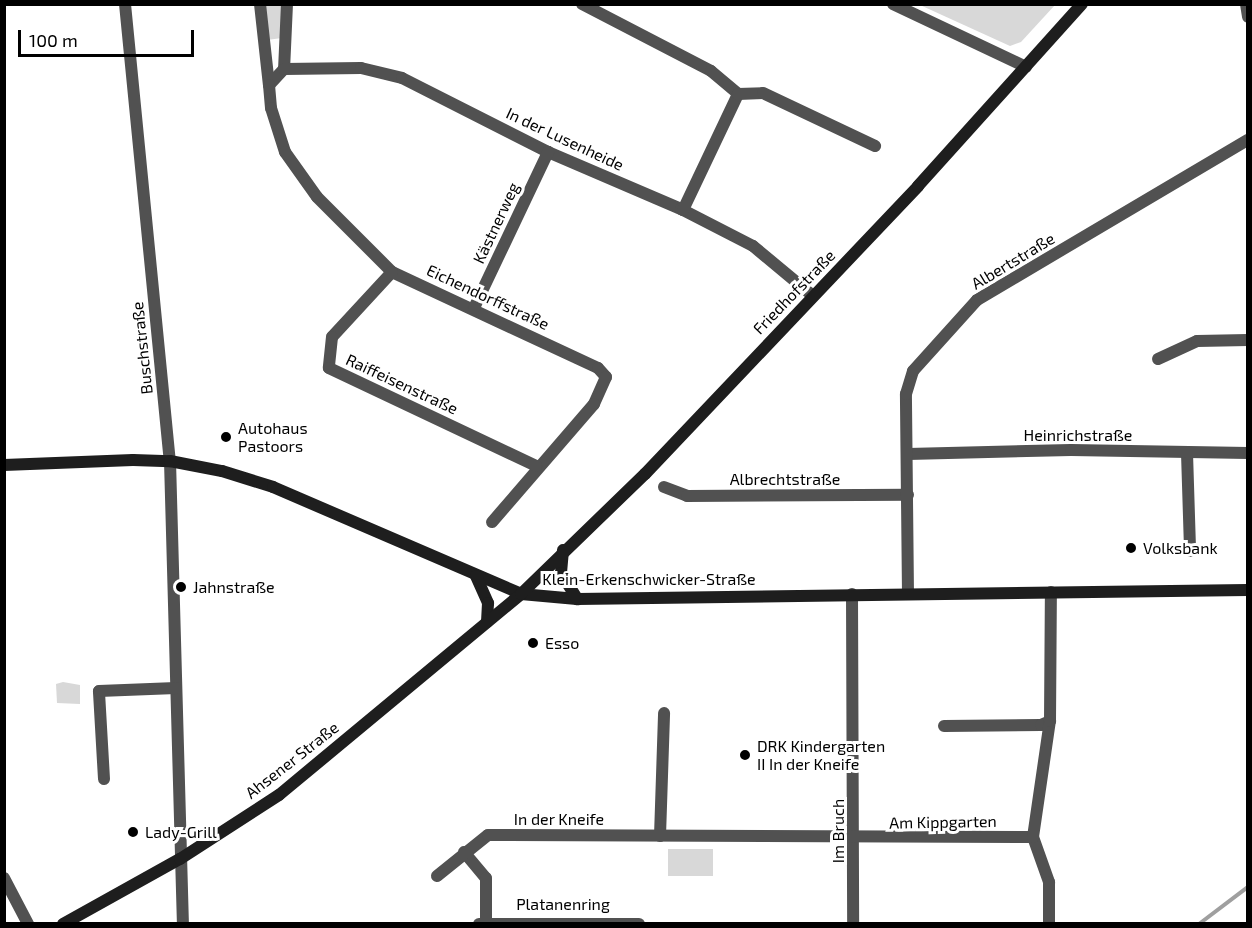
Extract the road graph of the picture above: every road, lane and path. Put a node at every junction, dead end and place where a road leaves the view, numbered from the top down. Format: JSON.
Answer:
{"nodes":[{"id":1,"x":125,"y":4,"type":"edge"},
{"id":2,"x":260,"y":4,"type":"edge"},
{"id":3,"x":287,"y":4,"type":"edge"},
{"id":4,"x":582,"y":4,"type":"edge"},
{"id":5,"x":893,"y":4,"type":"edge"},
{"id":6,"x":1082,"y":4,"type":"edge"},
{"id":7,"x":1246,"y":4,"type":"edge"},
{"id":8,"x":1248,"y":17,"type":"edge"},
{"id":9,"x":1026,"y":67,"type":"junction"},
{"id":10,"x":284,"y":69,"type":"junction"},
{"id":11,"x":269,"y":85,"type":"junction"},
{"id":12,"x":738,"y":94,"type":"junction"},
{"id":13,"x":1248,"y":140,"type":"edge"},
{"id":14,"x":875,"y":146,"type":"dead end"},
{"id":15,"x":548,"y":152,"type":"junction"},
{"id":16,"x":683,"y":210,"type":"junction"},
{"id":17,"x":392,"y":272,"type":"junction"},
{"id":18,"x":813,"y":296,"type":"junction"},
{"id":19,"x":474,"y":308,"type":"junction"},
{"id":20,"x":1248,"y":340,"type":"edge"},
{"id":21,"x":1158,"y":359,"type":"dead end"},
{"id":22,"x":1187,"y":453,"type":"junction"},
{"id":23,"x":1248,"y":453,"type":"edge"},
{"id":24,"x":908,"y":454,"type":"junction"},
{"id":25,"x":170,"y":461,"type":"junction"},
{"id":26,"x":4,"y":465,"type":"edge"},
{"id":27,"x":536,"y":466,"type":"junction"},
{"id":28,"x":664,"y":487,"type":"dead end"},
{"id":29,"x":908,"y":495,"type":"junction"},
{"id":30,"x":492,"y":522,"type":"dead end"},
{"id":31,"x":563,"y":550,"type":"junction"},
{"id":32,"x":1190,"y":551,"type":"dead end"},
{"id":33,"x":476,"y":576,"type":"junction"},
{"id":34,"x":1248,"y":590,"type":"edge"},
{"id":35,"x":1051,"y":592,"type":"junction"},
{"id":36,"x":521,"y":594,"type":"junction"},
{"id":37,"x":852,"y":594,"type":"junction"},
{"id":38,"x":908,"y":594,"type":"junction"},
{"id":39,"x":577,"y":598,"type":"junction"},
{"id":40,"x":487,"y":622,"type":"junction"},
{"id":41,"x":176,"y":688,"type":"junction"},
{"id":42,"x":664,"y":713,"type":"dead end"},
{"id":43,"x":1050,"y":721,"type":"junction"},
{"id":44,"x":944,"y":726,"type":"dead end"},
{"id":45,"x":104,"y":779,"type":"dead end"},
{"id":46,"x":660,"y":836,"type":"junction"},
{"id":47,"x":1033,"y":837,"type":"junction"},
{"id":48,"x":855,"y":839,"type":"junction"},
{"id":49,"x":464,"y":852,"type":"junction"},
{"id":50,"x":180,"y":859,"type":"junction"},
{"id":51,"x":437,"y":876,"type":"dead end"},
{"id":52,"x":4,"y":878,"type":"edge"},
{"id":53,"x":483,"y":922,"type":"edge"},
{"id":54,"x":28,"y":924,"type":"edge"},
{"id":55,"x":63,"y":924,"type":"edge"},
{"id":56,"x":183,"y":924,"type":"edge"},
{"id":57,"x":639,"y":924,"type":"edge"},
{"id":58,"x":853,"y":924,"type":"edge"},
{"id":59,"x":1049,"y":924,"type":"edge"}],
"edges":[{"from":1,"to":25,"type":"street","name":"Buschstraße"},
{"from":2,"to":11,"type":"street","name":"Eichendorffstraße"},
{"from":3,"to":10,"type":"street"},
{"from":4,"to":12,"type":"street"},
{"from":5,"to":9,"type":"street"},
{"from":6,"to":9,"type":"main road","name":"Friedhofstraße"},
{"from":7,"to":8,"type":"street"},
{"from":9,"to":18,"type":"main road","name":"Friedhofstraße"},
{"from":10,"to":11,"type":"street"},
{"from":10,"to":15,"type":"street","name":"In der Lusenheide"},
{"from":11,"to":17,"type":"street","name":"Eichendorffstraße"},
{"from":12,"to":14,"type":"street"},
{"from":12,"to":16,"type":"street"},
{"from":13,"to":24,"type":"street","name":"Albertstraße"},
{"from":15,"to":16,"type":"street","name":"In der Lusenheide"},
{"from":15,"to":19,"type":"street","name":"Kästnerweg"},
{"from":16,"to":18,"type":"street","name":"In der Lusenheide"},
{"from":17,"to":19,"type":"street","name":"Eichendorffstraße"},
{"from":17,"to":27,"type":"street","name":"Raiffeisenstraße"},
{"from":18,"to":31,"type":"main road","name":"Friedhofstraße"},
{"from":19,"to":27,"type":"street","name":"Eichendorffstraße"},
{"from":20,"to":21,"type":"street"},
{"from":22,"to":23,"type":"street","name":"Heinrichstraße"},
{"from":22,"to":24,"type":"street","name":"Heinrichstraße"},
{"from":22,"to":32,"type":"street"},
{"from":24,"to":29,"type":"street","name":"Albertstraße"},
{"from":25,"to":26,"type":"main road","name":"Klein-Erkenschwicker-Straße"},
{"from":25,"to":33,"type":"main road","name":"Klein-Erkenschwicker-Straße"},
{"from":25,"to":41,"type":"street","name":"Buschstraße"},
{"from":27,"to":30,"type":"street","name":"Eichendorffstraße"},
{"from":28,"to":29,"type":"street","name":"Albrechtstraße"},
{"from":29,"to":38,"type":"street","name":"Albertstraße"},
{"from":31,"to":36,"type":"main road","name":"Friedhofstraße"},
{"from":31,"to":39,"type":"main road"},
{"from":33,"to":36,"type":"main road","name":"Klein-Erkenschwicker-Straße"},
{"from":33,"to":40,"type":"main road"},
{"from":34,"to":35,"type":"main road","name":"Klein-Erkenschwicker-Straße"},
{"from":35,"to":38,"type":"main road","name":"Klein-Erkenschwicker-Straße"},
{"from":35,"to":43,"type":"street"},
{"from":36,"to":39,"type":"main road","name":"Klein-Erkenschwicker-Straße"},
{"from":36,"to":40,"type":"main road","name":"Ahsener Straße"},
{"from":37,"to":38,"type":"main road","name":"Klein-Erkenschwicker-Straße"},
{"from":37,"to":39,"type":"main road","name":"Klein-Erkenschwicker-Straße"},
{"from":37,"to":48,"type":"street","name":"Im Bruch"},
{"from":40,"to":50,"type":"main road","name":"Ahsener Straße"},
{"from":41,"to":45,"type":"street"},
{"from":41,"to":50,"type":"street","name":"Buschstraße"},
{"from":42,"to":46,"type":"street"},
{"from":43,"to":44,"type":"street"},
{"from":43,"to":47,"type":"street"},
{"from":46,"to":48,"type":"street","name":"In der Kneife"},
{"from":46,"to":49,"type":"street","name":"In der Kneife"},
{"from":47,"to":48,"type":"street","name":"Am Kippgarten"},
{"from":47,"to":59,"type":"street"},
{"from":48,"to":58,"type":"street","name":"Im Bruch"},
{"from":49,"to":51,"type":"street"},
{"from":49,"to":53,"type":"street","name":"Platanenring"},
{"from":50,"to":55,"type":"main road","name":"Ahsener Straße"},
{"from":50,"to":56,"type":"street","name":"Buschstraße"},
{"from":52,"to":54,"type":"street"},
{"from":53,"to":57,"type":"street","name":"Platanenring"}]}
